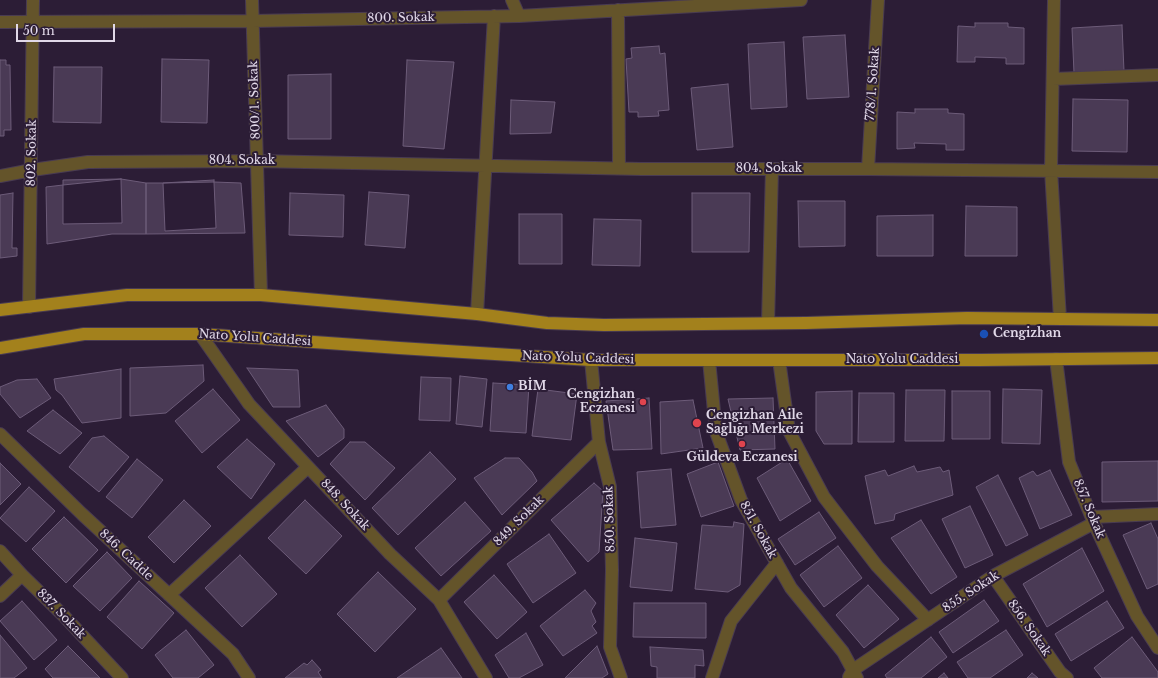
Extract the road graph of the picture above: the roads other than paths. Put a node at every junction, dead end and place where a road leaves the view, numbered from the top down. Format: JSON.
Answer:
{"nodes":[{"id":1,"x":33,"y":0,"type":"edge"},
{"id":2,"x":252,"y":0,"type":"edge"},
{"id":3,"x":512,"y":0,"type":"edge"},
{"id":4,"x":801,"y":0,"type":"edge"},
{"id":5,"x":878,"y":0,"type":"edge"},
{"id":6,"x":1054,"y":0,"type":"edge"},
{"id":7,"x":694,"y":3,"type":"edge"},
{"id":8,"x":618,"y":10,"type":"junction"},
{"id":9,"x":494,"y":16,"type":"junction"},
{"id":10,"x":519,"y":16,"type":"junction"},
{"id":11,"x":252,"y":21,"type":"junction"},
{"id":12,"x":0,"y":22,"type":"edge"},
{"id":13,"x":34,"y":22,"type":"junction"},
{"id":14,"x":1158,"y":75,"type":"edge"},
{"id":15,"x":1053,"y":79,"type":"junction"},
{"id":16,"x":257,"y":161,"type":"junction"},
{"id":17,"x":486,"y":166,"type":"junction"},
{"id":18,"x":619,"y":168,"type":"junction"},
{"id":19,"x":772,"y":169,"type":"junction"},
{"id":20,"x":868,"y":169,"type":"junction"},
{"id":21,"x":32,"y":170,"type":"junction"},
{"id":22,"x":1051,"y":170,"type":"junction"},
{"id":23,"x":1158,"y":172,"type":"edge"},
{"id":24,"x":0,"y":176,"type":"edge"},
{"id":25,"x":261,"y":296,"type":"junction"},
{"id":26,"x":29,"y":307,"type":"junction"},
{"id":27,"x":0,"y":310,"type":"edge"},
{"id":28,"x":477,"y":314,"type":"junction"},
{"id":29,"x":1060,"y":319,"type":"junction"},
{"id":30,"x":1158,"y":320,"type":"edge"},
{"id":31,"x":768,"y":324,"type":"junction"},
{"id":32,"x":200,"y":334,"type":"junction"},
{"id":33,"x":0,"y":348,"type":"edge"},
{"id":34,"x":1158,"y":358,"type":"edge"},
{"id":35,"x":1056,"y":359,"type":"junction"},
{"id":36,"x":591,"y":360,"type":"junction"},
{"id":37,"x":709,"y":360,"type":"junction"},
{"id":38,"x":779,"y":360,"type":"junction"},
{"id":39,"x":0,"y":434,"type":"edge"},
{"id":40,"x":599,"y":442,"type":"junction"},
{"id":41,"x":308,"y":467,"type":"junction"},
{"id":42,"x":1158,"y":514,"type":"edge"},
{"id":43,"x":1093,"y":520,"type":"junction"},
{"id":44,"x":0,"y":551,"type":"edge"},
{"id":45,"x":777,"y":563,"type":"junction"},
{"id":46,"x":22,"y":575,"type":"junction"},
{"id":47,"x":993,"y":576,"type":"junction"},
{"id":48,"x":169,"y":595,"type":"junction"},
{"id":49,"x":0,"y":596,"type":"edge"},
{"id":50,"x":439,"y":600,"type":"junction"},
{"id":51,"x":928,"y":620,"type":"junction"},
{"id":52,"x":1158,"y":648,"type":"edge"},
{"id":53,"x":853,"y":675,"type":"edge"},
{"id":54,"x":122,"y":678,"type":"edge"},
{"id":55,"x":249,"y":678,"type":"edge"},
{"id":56,"x":486,"y":678,"type":"edge"},
{"id":57,"x":621,"y":678,"type":"edge"},
{"id":58,"x":712,"y":678,"type":"edge"},
{"id":59,"x":1067,"y":678,"type":"edge"}],
"edges":[{"from":1,"to":13,"type":"street","name":"802. Sokak"},
{"from":2,"to":11,"type":"street","name":"800/1. Sokak"},
{"from":3,"to":10,"type":"street"},
{"from":4,"to":7,"type":"street","name":"800. Sokak"},
{"from":5,"to":20,"type":"street","name":"778/1. Sokak"},
{"from":6,"to":15,"type":"street"},
{"from":7,"to":8,"type":"street","name":"800. Sokak"},
{"from":8,"to":10,"type":"street","name":"800. Sokak"},
{"from":8,"to":18,"type":"street"},
{"from":9,"to":10,"type":"street","name":"800. Sokak"},
{"from":9,"to":11,"type":"street","name":"800. Sokak"},
{"from":9,"to":17,"type":"street"},
{"from":11,"to":13,"type":"street","name":"800. Sokak"},
{"from":11,"to":16,"type":"street","name":"800/1. Sokak"},
{"from":12,"to":13,"type":"street","name":"800. Sokak"},
{"from":13,"to":21,"type":"street","name":"802. Sokak"},
{"from":14,"to":15,"type":"street"},
{"from":15,"to":22,"type":"street"},
{"from":16,"to":17,"type":"street","name":"804. Sokak"},
{"from":16,"to":21,"type":"street","name":"804. Sokak"},
{"from":16,"to":25,"type":"street","name":"800/1. Sokak"},
{"from":17,"to":18,"type":"street","name":"804. Sokak"},
{"from":17,"to":28,"type":"street"},
{"from":18,"to":19,"type":"street","name":"804. Sokak"},
{"from":19,"to":20,"type":"street","name":"804. Sokak"},
{"from":19,"to":31,"type":"street"},
{"from":20,"to":22,"type":"street","name":"804. Sokak"},
{"from":21,"to":24,"type":"street","name":"804. Sokak"},
{"from":21,"to":26,"type":"street","name":"802. Sokak"},
{"from":22,"to":23,"type":"street","name":"804. Sokak"},
{"from":22,"to":29,"type":"street"},
{"from":25,"to":26,"type":"main road"},
{"from":25,"to":28,"type":"main road"},
{"from":26,"to":27,"type":"main road"},
{"from":28,"to":31,"type":"main road"},
{"from":29,"to":30,"type":"main road"},
{"from":29,"to":31,"type":"main road"},
{"from":32,"to":33,"type":"main road","name":"Nato Yolu Caddesi"},
{"from":32,"to":36,"type":"main road","name":"Nato Yolu Caddesi"},
{"from":32,"to":41,"type":"street","name":"848. Sokak"},
{"from":34,"to":35,"type":"main road","name":"Nato Yolu Caddesi"},
{"from":35,"to":38,"type":"main road","name":"Nato Yolu Caddesi"},
{"from":35,"to":43,"type":"street","name":"857. Sokak"},
{"from":36,"to":37,"type":"main road","name":"Nato Yolu Caddesi"},
{"from":36,"to":40,"type":"street","name":"850. Sokak"},
{"from":37,"to":38,"type":"main road","name":"Nato Yolu Caddesi"},
{"from":37,"to":45,"type":"street","name":"851. Sokak"},
{"from":38,"to":51,"type":"street"},
{"from":39,"to":48,"type":"street","name":"846. Cadde"},
{"from":40,"to":50,"type":"street","name":"849. Sokak"},
{"from":40,"to":57,"type":"street","name":"850. Sokak"},
{"from":41,"to":48,"type":"street"},
{"from":41,"to":50,"type":"street","name":"848. Sokak"},
{"from":42,"to":43,"type":"street"},
{"from":43,"to":47,"type":"street","name":"855. Sokak"},
{"from":43,"to":52,"type":"street","name":"857. Sokak"},
{"from":44,"to":46,"type":"street","name":"837. Sokak"},
{"from":45,"to":53,"type":"street","name":"851. Sokak"},
{"from":45,"to":58,"type":"street"},
{"from":46,"to":49,"type":"street"},
{"from":46,"to":54,"type":"street","name":"837. Sokak"},
{"from":47,"to":51,"type":"street","name":"855. Sokak"},
{"from":47,"to":59,"type":"street","name":"856. Sokak"},
{"from":48,"to":55,"type":"street","name":"846. Cadde"},
{"from":50,"to":56,"type":"street","name":"848. Sokak"},
{"from":51,"to":53,"type":"street","name":"855. Sokak"}]}
